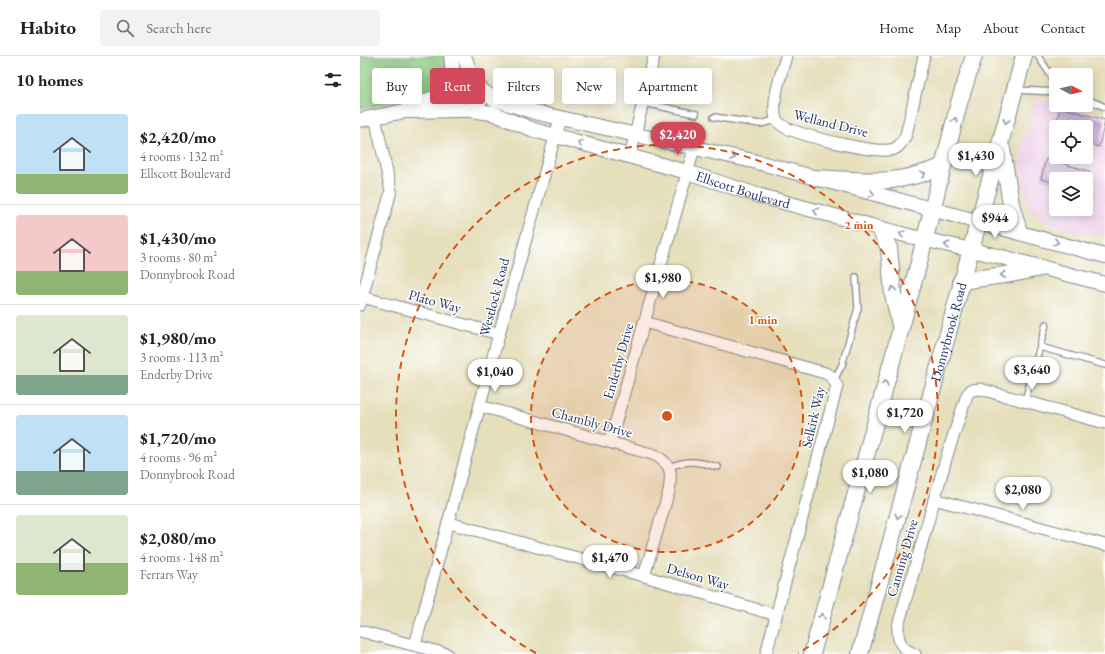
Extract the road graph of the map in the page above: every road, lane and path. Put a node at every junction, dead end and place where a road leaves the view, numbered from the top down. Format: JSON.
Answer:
{"nodes":[{"id":1,"x":451,"y":56,"type":"edge"},
{"id":2,"x":464,"y":56,"type":"edge"},
{"id":3,"x":654,"y":56,"type":"edge"},
{"id":4,"x":786,"y":56,"type":"edge"},
{"id":5,"x":924,"y":56,"type":"edge"},
{"id":6,"x":974,"y":56,"type":"edge"},
{"id":7,"x":1024,"y":56,"type":"edge"},
{"id":8,"x":1038,"y":56,"type":"edge"},
{"id":9,"x":452,"y":68,"type":"edge"},
{"id":10,"x":470,"y":68,"type":"edge"},
{"id":11,"x":651,"y":68,"type":"edge"},
{"id":12,"x":1049,"y":72,"type":"edge"},
{"id":13,"x":1014,"y":90,"type":"junction"},
{"id":14,"x":485,"y":91,"type":"edge"},
{"id":15,"x":1049,"y":92,"type":"edge"},
{"id":16,"x":430,"y":98,"type":"edge"},
{"id":17,"x":1093,"y":102,"type":"edge"},
{"id":18,"x":452,"y":104,"type":"edge"},
{"id":19,"x":478,"y":104,"type":"edge"},
{"id":20,"x":644,"y":104,"type":"edge"},
{"id":21,"x":649,"y":104,"type":"edge"},
{"id":22,"x":1105,"y":107,"type":"edge"},
{"id":23,"x":464,"y":110,"type":"junction"},
{"id":24,"x":404,"y":111,"type":"junction"},
{"id":25,"x":696,"y":114,"type":"dead end"},
{"id":26,"x":375,"y":117,"type":"junction"},
{"id":27,"x":714,"y":117,"type":"dead end"},
{"id":28,"x":560,"y":119,"type":"junction"},
{"id":29,"x":360,"y":120,"type":"edge"},
{"id":30,"x":776,"y":120,"type":"junction"},
{"id":31,"x":554,"y":136,"type":"junction"},
{"id":32,"x":636,"y":136,"type":"junction"},
{"id":33,"x":1001,"y":139,"type":"junction"},
{"id":34,"x":694,"y":149,"type":"junction"},
{"id":35,"x":630,"y":156,"type":"junction"},
{"id":36,"x":942,"y":168,"type":"junction"},
{"id":37,"x":687,"y":172,"type":"junction"},
{"id":38,"x":815,"y":178,"type":"junction"},
{"id":39,"x":931,"y":209,"type":"junction"},
{"id":40,"x":979,"y":221,"type":"junction"},
{"id":41,"x":880,"y":229,"type":"junction"},
{"id":42,"x":1019,"y":232,"type":"junction"},
{"id":43,"x":924,"y":240,"type":"junction"},
{"id":44,"x":971,"y":250,"type":"junction"},
{"id":45,"x":1105,"y":256,"type":"edge"},
{"id":46,"x":1041,"y":268,"type":"junction"},
{"id":47,"x":856,"y":277,"type":"dead end"},
{"id":48,"x":961,"y":281,"type":"junction"},
{"id":49,"x":1105,"y":284,"type":"edge"},
{"id":50,"x":361,"y":301,"type":"edge"},
{"id":51,"x":644,"y":322,"type":"junction"},
{"id":52,"x":1046,"y":324,"type":"dead end"},
{"id":53,"x":900,"y":327,"type":"junction"},
{"id":54,"x":499,"y":334,"type":"junction"},
{"id":55,"x":1040,"y":347,"type":"junction"},
{"id":56,"x":1105,"y":365,"type":"edge"},
{"id":57,"x":834,"y":380,"type":"junction"},
{"id":58,"x":1025,"y":401,"type":"junction"},
{"id":59,"x":480,"y":406,"type":"junction"},
{"id":60,"x":1105,"y":423,"type":"edge"},
{"id":61,"x":610,"y":442,"type":"junction"},
{"id":62,"x":669,"y":467,"type":"junction"},
{"id":63,"x":718,"y":467,"type":"dead end"},
{"id":64,"x":934,"y":499,"type":"junction"},
{"id":65,"x":449,"y":523,"type":"junction"},
{"id":66,"x":1105,"y":545,"type":"edge"},
{"id":67,"x":644,"y":576,"type":"junction"},
{"id":68,"x":776,"y":615,"type":"junction"},
{"id":69,"x":360,"y":631,"type":"edge"},
{"id":70,"x":415,"y":645,"type":"junction"},
{"id":71,"x":447,"y":654,"type":"edge"},
{"id":72,"x":766,"y":654,"type":"edge"},
{"id":73,"x":812,"y":654,"type":"edge"},
{"id":74,"x":860,"y":654,"type":"edge"},
{"id":75,"x":915,"y":654,"type":"edge"}],
"edges":[{"from":1,"to":9,"type":"street"},
{"from":2,"to":10,"type":"street"},
{"from":3,"to":11,"type":"street"},
{"from":4,"to":30,"type":"street","name":"Welland Drive"},
{"from":5,"to":30,"type":"street","name":"Welland Drive"},
{"from":36,"to":6,"type":"main road","one_way":true},
{"from":7,"to":13,"type":"main road","name":"Donnybrook Road"},
{"from":8,"to":12,"type":"lane"},
{"from":13,"to":15,"type":"lane"},
{"from":13,"to":33,"type":"main road","name":"Donnybrook Road","one_way":true},
{"from":14,"to":28,"type":"street","name":"Ellscott Boulevard"},
{"from":16,"to":24,"type":"street","name":"Ellscott Boulevard"},
{"from":17,"to":22,"type":"lane"},
{"from":18,"to":23,"type":"street"},
{"from":19,"to":23,"type":"street"},
{"from":20,"to":32,"type":"street"},
{"from":21,"to":25,"type":"lane"},
{"from":23,"to":24,"type":"street","name":"Ellscott Boulevard"},
{"from":23,"to":31,"type":"street","name":"Ellscott Boulevard"},
{"from":24,"to":26,"type":"street","name":"Ellscott Boulevard"},
{"from":26,"to":29,"type":"street","name":"Ellscott Boulevard"},
{"from":26,"to":50,"type":"street"},
{"from":27,"to":30,"type":"lane"},
{"from":28,"to":31,"type":"street","name":"Westlock Road"},
{"from":28,"to":32,"type":"street","name":"Ellscott Boulevard"},
{"from":35,"to":31,"type":"street","name":"Ellscott Boulevard","one_way":true},
{"from":31,"to":54,"type":"street","name":"Westlock Road"},
{"from":32,"to":34,"type":"street","name":"Ellscott Boulevard"},
{"from":32,"to":35,"type":"street"},
{"from":33,"to":40,"type":"main road","name":"Donnybrook Road"},
{"from":33,"to":42,"type":"main road"},
{"from":34,"to":37,"type":"street","name":"Enderby Drive"},
{"from":34,"to":38,"type":"street","name":"Ellscott Boulevard","one_way":true},
{"from":35,"to":37,"type":"street","name":"Ellscott Boulevard"},
{"from":38,"to":36,"type":"main road","one_way":true},
{"from":36,"to":39,"type":"main road"},
{"from":41,"to":37,"type":"street","name":"Ellscott Boulevard","one_way":true},
{"from":37,"to":51,"type":"street","name":"Enderby Drive"},
{"from":38,"to":39,"type":"street","name":"Ellscott Boulevard","one_way":true},
{"from":39,"to":40,"type":"street","name":"Ellscott Boulevard"},
{"from":39,"to":43,"type":"main road"},
{"from":40,"to":42,"type":"street","name":"Ellscott Boulevard"},
{"from":40,"to":44,"type":"main road","name":"Donnybrook Road"},
{"from":43,"to":41,"type":"street","name":"Ellscott Boulevard","one_way":true},
{"from":53,"to":41,"type":"main road","one_way":true},
{"from":42,"to":45,"type":"street","name":"Ellscott Boulevard","one_way":true},
{"from":44,"to":43,"type":"street","name":"Ellscott Boulevard","one_way":true},
{"from":43,"to":53,"type":"main road"},
{"from":44,"to":46,"type":"street","name":"Ellscott Boulevard"},
{"from":44,"to":48,"type":"main road","name":"Donnybrook Road"},
{"from":46,"to":48,"type":"main road","one_way":true},
{"from":46,"to":49,"type":"street","name":"Ellscott Boulevard"},
{"from":47,"to":57,"type":"lane"},
{"from":48,"to":74,"type":"main road","name":"Donnybrook Road","one_way":true},
{"from":50,"to":54,"type":"street","name":"Plato Way"},
{"from":51,"to":57,"type":"street","name":"Selkirk Way"},
{"from":51,"to":61,"type":"street","name":"Enderby Drive"},
{"from":52,"to":55,"type":"lane"},
{"from":73,"to":53,"type":"main road","one_way":true},
{"from":54,"to":59,"type":"street","name":"Westlock Road"},
{"from":55,"to":56,"type":"lane"},
{"from":55,"to":58,"type":"lane"},
{"from":57,"to":68,"type":"street","name":"Selkirk Way"},
{"from":58,"to":60,"type":"street","name":"Canning Drive"},
{"from":58,"to":64,"type":"street","name":"Canning Drive"},
{"from":59,"to":61,"type":"street","name":"Chambly Drive"},
{"from":59,"to":65,"type":"street","name":"Westlock Road"},
{"from":61,"to":62,"type":"street","name":"Chambly Drive"},
{"from":62,"to":63,"type":"lane"},
{"from":62,"to":67,"type":"street"},
{"from":64,"to":66,"type":"street"},
{"from":64,"to":75,"type":"street","name":"Canning Drive"},
{"from":65,"to":67,"type":"street","name":"Delson Way"},
{"from":65,"to":70,"type":"street","name":"Westlock Road"},
{"from":67,"to":68,"type":"street","name":"Delson Way"},
{"from":68,"to":72,"type":"street","name":"Selkirk Way"},
{"from":69,"to":70,"type":"street"},
{"from":70,"to":71,"type":"street"}]}
